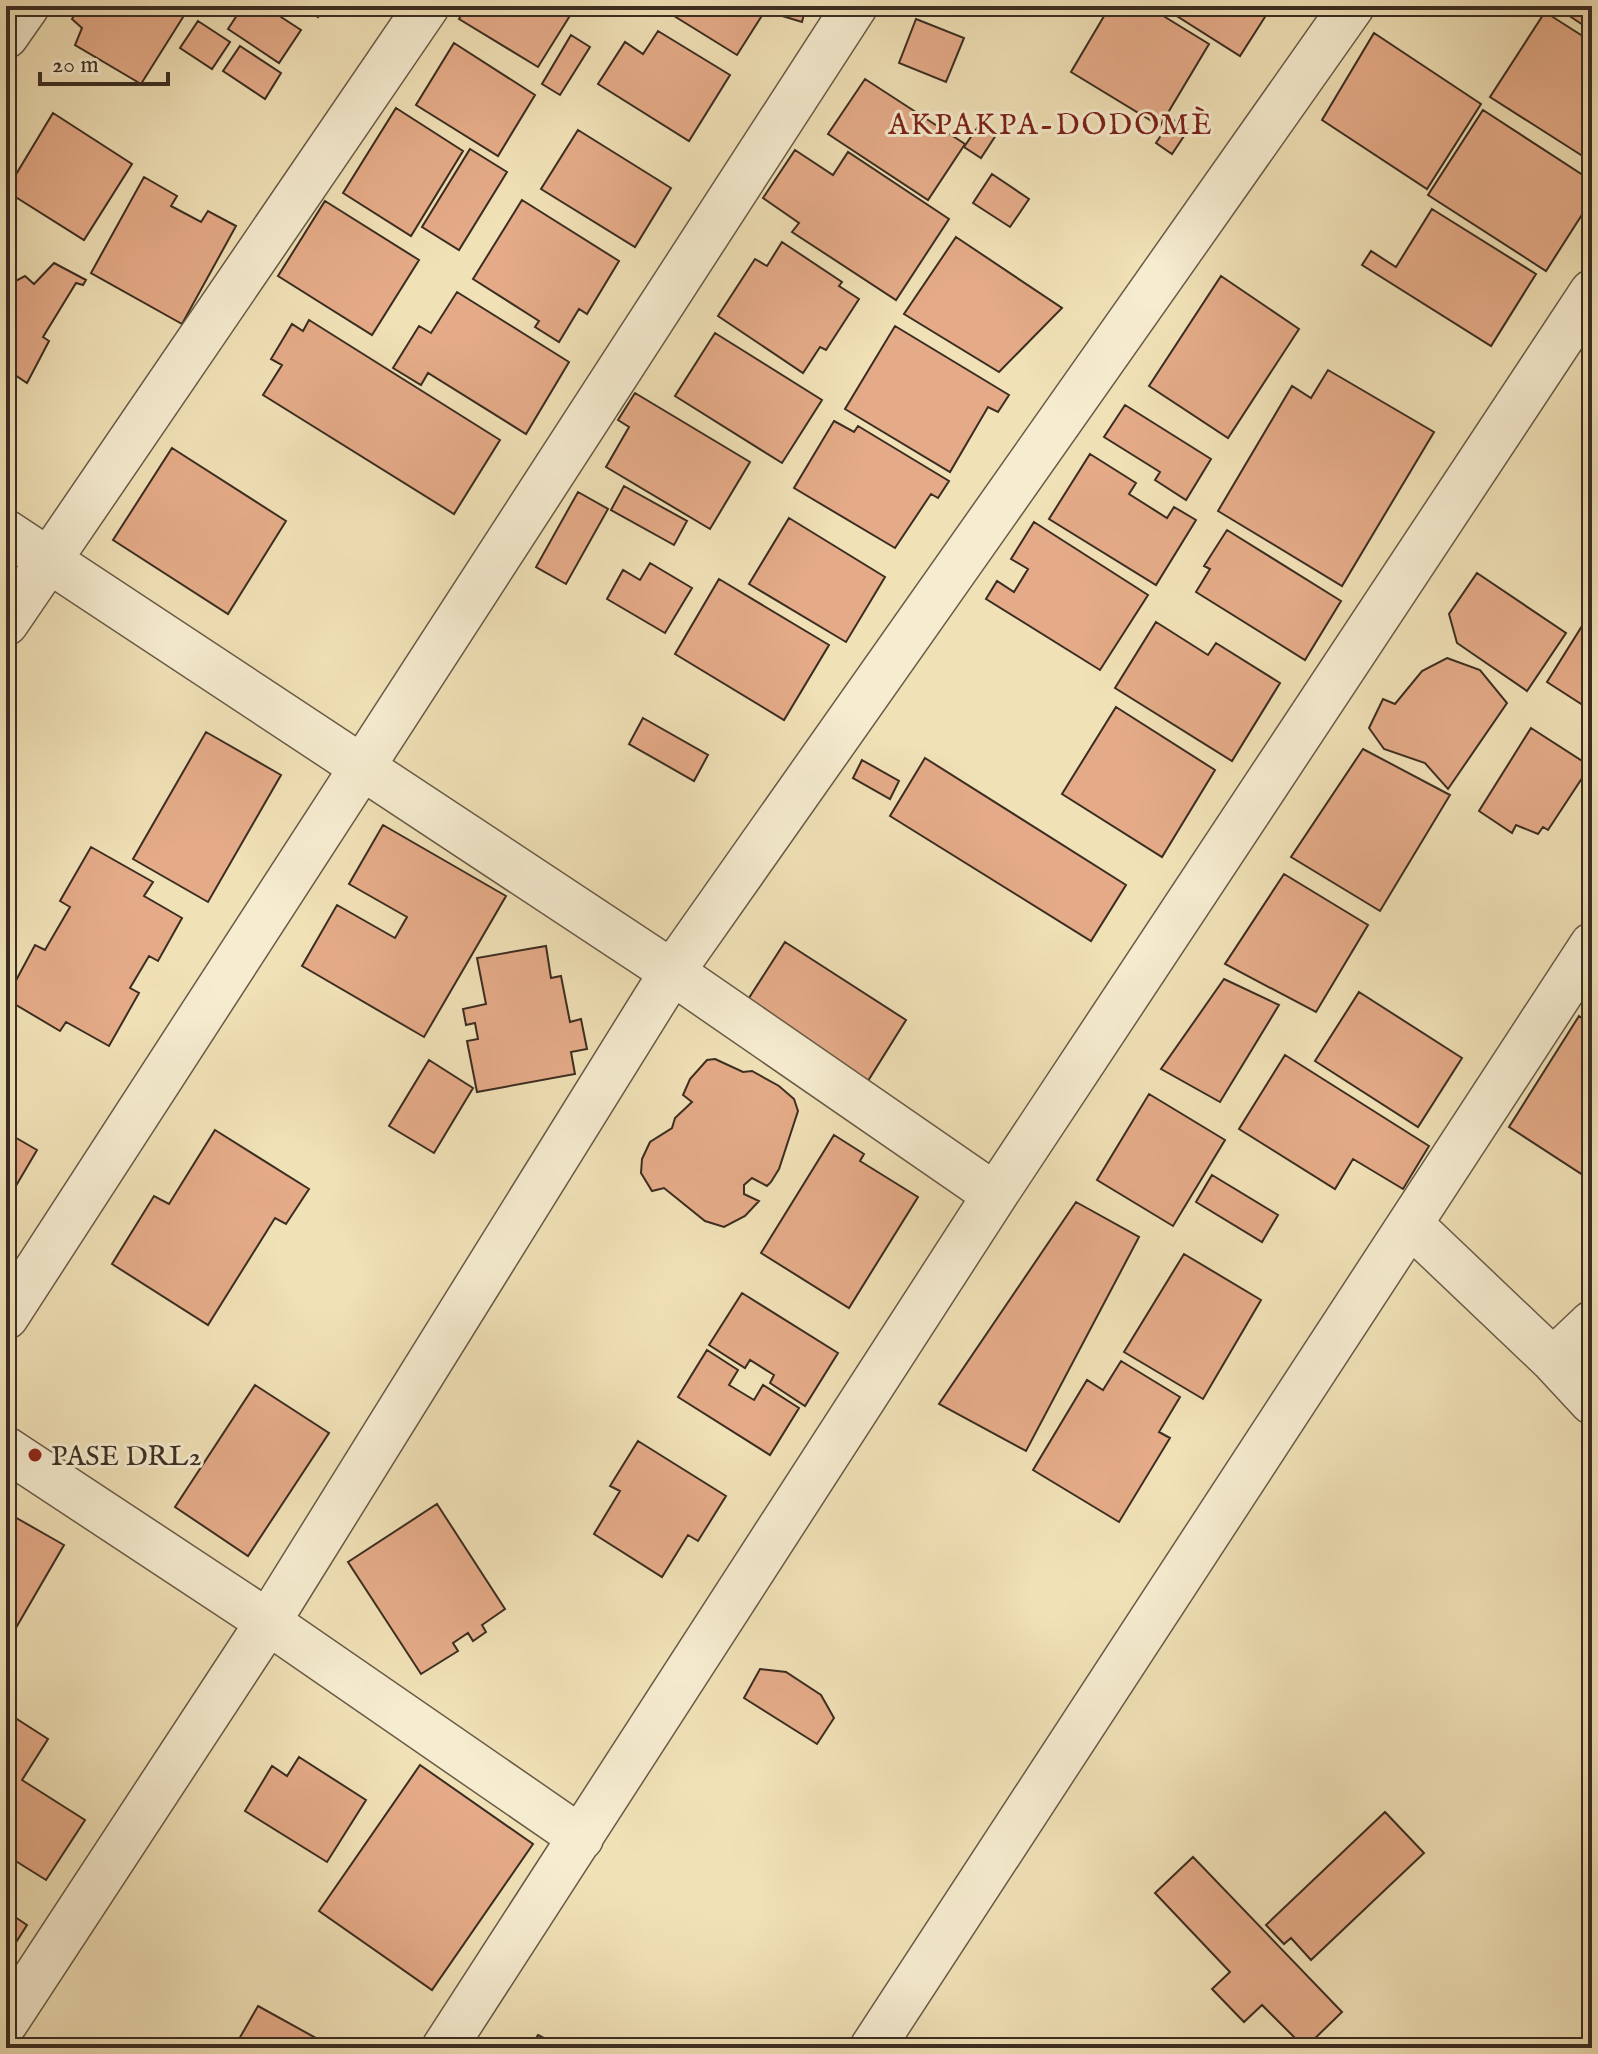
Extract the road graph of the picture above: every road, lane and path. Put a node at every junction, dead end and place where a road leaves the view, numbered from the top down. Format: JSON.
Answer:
{"nodes":[{"id":1,"x":27,"y":6,"type":"edge"},
{"id":2,"x":427,"y":6,"type":"edge"},
{"id":3,"x":855,"y":6,"type":"edge"},
{"id":4,"x":1352,"y":6,"type":"edge"},
{"id":5,"x":6,"y":36,"type":"edge"},
{"id":6,"x":1592,"y":292,"type":"edge"},
{"id":7,"x":6,"y":532,"type":"edge"},
{"id":8,"x":48,"y":559,"type":"junction"},
{"id":9,"x":6,"y":623,"type":"edge"},
{"id":10,"x":359,"y":768,"type":"junction"},
{"id":11,"x":1592,"y":945,"type":"edge"},
{"id":12,"x":672,"y":972,"type":"junction"},
{"id":13,"x":995,"y":1195,"type":"junction"},
{"id":14,"x":1410,"y":1224,"type":"junction"},
{"id":15,"x":6,"y":1317,"type":"edge"},
{"id":16,"x":1592,"y":1323,"type":"edge"},
{"id":17,"x":1553,"y":1360,"type":"junction"},
{"id":18,"x":1592,"y":1402,"type":"edge"},
{"id":19,"x":6,"y":1449,"type":"edge"},
{"id":20,"x":268,"y":1622,"type":"junction"},
{"id":21,"x":581,"y":1838,"type":"junction"},
{"id":22,"x":6,"y":2022,"type":"edge"},
{"id":23,"x":444,"y":2048,"type":"edge"},
{"id":24,"x":872,"y":2048,"type":"edge"}],
"edges":[{"from":1,"to":5,"type":"street"},
{"from":2,"to":8,"type":"street"},
{"from":3,"to":10,"type":"street"},
{"from":4,"to":12,"type":"street"},
{"from":6,"to":13,"type":"street"},
{"from":7,"to":8,"type":"street"},
{"from":8,"to":9,"type":"street"},
{"from":8,"to":10,"type":"street"},
{"from":10,"to":12,"type":"street"},
{"from":10,"to":15,"type":"street"},
{"from":11,"to":14,"type":"street"},
{"from":12,"to":13,"type":"street"},
{"from":12,"to":20,"type":"street"},
{"from":13,"to":21,"type":"street"},
{"from":14,"to":17,"type":"street"},
{"from":14,"to":24,"type":"street"},
{"from":16,"to":17,"type":"street"},
{"from":17,"to":18,"type":"street"},
{"from":19,"to":20,"type":"street"},
{"from":20,"to":21,"type":"street"},
{"from":20,"to":22,"type":"street"},
{"from":21,"to":23,"type":"street"}]}
